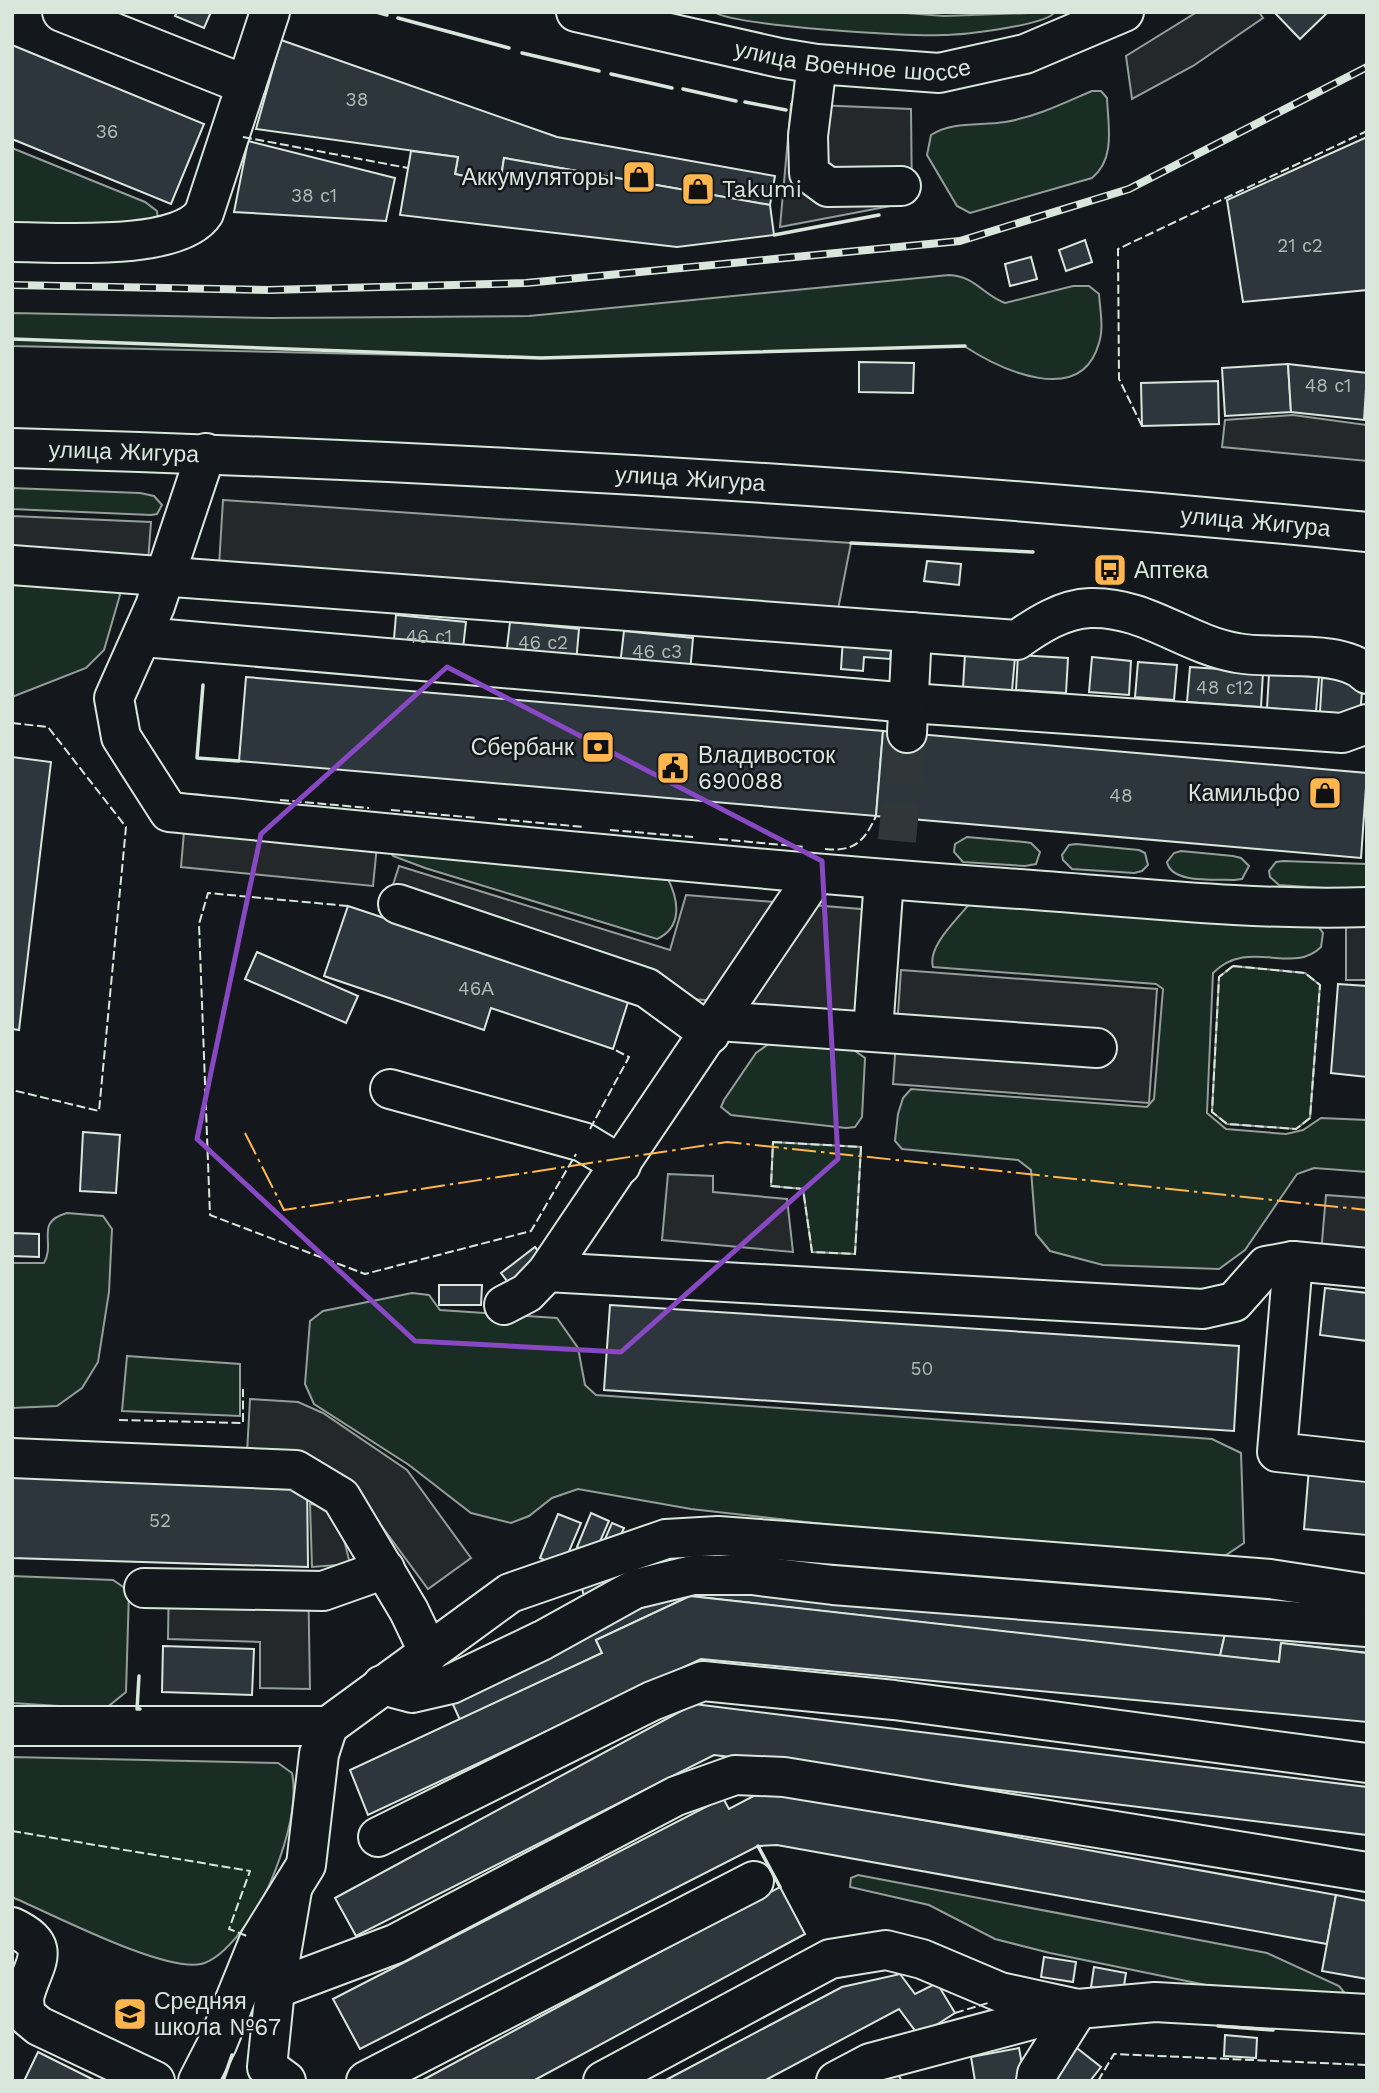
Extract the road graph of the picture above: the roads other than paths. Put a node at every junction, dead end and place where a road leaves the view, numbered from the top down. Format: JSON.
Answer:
{"nodes":[{"id":1,"x":62,"y":12,"type":"edge"},
{"id":2,"x":270,"y":12,"type":"edge"},
{"id":3,"x":576,"y":12,"type":"edge"},
{"id":4,"x":1124,"y":12,"type":"edge"},
{"id":5,"x":817,"y":64,"type":"junction"},
{"id":6,"x":246,"y":85,"type":"junction"},
{"id":7,"x":901,"y":186,"type":"dead end"},
{"id":8,"x":12,"y":242,"type":"edge"},
{"id":9,"x":12,"y":448,"type":"edge"},
{"id":10,"x":206,"y":453,"type":"junction"},
{"id":11,"x":1367,"y":531,"type":"edge"},
{"id":12,"x":12,"y":565,"type":"edge"},
{"id":13,"x":166,"y":574,"type":"junction"},
{"id":14,"x":912,"y":632,"type":"junction"},
{"id":15,"x":144,"y":637,"type":"junction"},
{"id":16,"x":1367,"y":674,"type":"edge"},
{"id":17,"x":908,"y":718,"type":"junction"},
{"id":18,"x":1367,"y":724,"type":"edge"},
{"id":19,"x":815,"y":875,"type":"junction"},
{"id":20,"x":884,"y":879,"type":"junction"},
{"id":21,"x":398,"y":904,"type":"dead end"},
{"id":22,"x":1367,"y":907,"type":"edge"},
{"id":23,"x":714,"y":1028,"type":"junction"},
{"id":24,"x":873,"y":1031,"type":"junction"},
{"id":25,"x":1097,"y":1048,"type":"dead end"},
{"id":26,"x":390,"y":1089,"type":"dead end"},
{"id":27,"x":621,"y":1165,"type":"junction"},
{"id":28,"x":1293,"y":1261,"type":"junction"},
{"id":29,"x":1367,"y":1268,"type":"edge"},
{"id":30,"x":547,"y":1272,"type":"junction"},
{"id":31,"x":504,"y":1305,"type":"dead end"},
{"id":32,"x":1279,"y":1428,"type":"junction"},
{"id":33,"x":1367,"y":1435,"type":"edge"},
{"id":34,"x":12,"y":1458,"type":"edge"},
{"id":35,"x":1367,"y":1462,"type":"edge"},
{"id":36,"x":385,"y":1569,"type":"junction"},
{"id":37,"x":144,"y":1588,"type":"dead end"},
{"id":38,"x":1367,"y":1594,"type":"edge"},
{"id":39,"x":1367,"y":1627,"type":"edge"},
{"id":40,"x":429,"y":1653,"type":"junction"},
{"id":41,"x":382,"y":1685,"type":"junction"},
{"id":42,"x":12,"y":1726,"type":"edge"},
{"id":43,"x":328,"y":1726,"type":"junction"},
{"id":44,"x":1367,"y":1763,"type":"edge"},
{"id":45,"x":377,"y":1837,"type":"dead end"},
{"id":46,"x":1367,"y":1872,"type":"edge"},
{"id":47,"x":754,"y":1881,"type":"dead end"},
{"id":48,"x":292,"y":1890,"type":"junction"},
{"id":49,"x":12,"y":1927,"type":"edge"},
{"id":50,"x":275,"y":1989,"type":"junction"},
{"id":51,"x":1076,"y":2009,"type":"junction"},
{"id":52,"x":1367,"y":2014,"type":"edge"},
{"id":53,"x":155,"y":2081,"type":"edge"},
{"id":54,"x":198,"y":2081,"type":"edge"},
{"id":55,"x":286,"y":2081,"type":"edge"},
{"id":56,"x":366,"y":2081,"type":"edge"},
{"id":57,"x":603,"y":2081,"type":"edge"},
{"id":58,"x":836,"y":2081,"type":"edge"},
{"id":59,"x":1037,"y":2081,"type":"edge"}],
"edges":[{"from":1,"to":6,"type":"main road"},
{"from":2,"to":6,"type":"main road"},
{"from":3,"to":5,"type":"main road","name":"улица Военное шоссе"},
{"from":4,"to":5,"type":"main road","name":"улица Военное шоссе"},
{"from":5,"to":7,"type":"main road"},
{"from":6,"to":8,"type":"main road"},
{"from":9,"to":10,"type":"main road","name":"улица Жигура"},
{"from":10,"to":11,"type":"main road","name":"улица Жигура"},
{"from":10,"to":13,"type":"main road"},
{"from":12,"to":13,"type":"main road"},
{"from":13,"to":14,"type":"main road"},
{"from":13,"to":15,"type":"main road"},
{"from":14,"to":16,"type":"main road"},
{"from":14,"to":17,"type":"main road"},
{"from":15,"to":17,"type":"main road"},
{"from":15,"to":19,"type":"main road"},
{"from":17,"to":18,"type":"main road"},
{"from":19,"to":20,"type":"main road"},
{"from":19,"to":23,"type":"main road"},
{"from":20,"to":22,"type":"main road"},
{"from":20,"to":24,"type":"main road"},
{"from":21,"to":23,"type":"main road"},
{"from":23,"to":24,"type":"main road"},
{"from":23,"to":27,"type":"main road"},
{"from":24,"to":25,"type":"main road"},
{"from":26,"to":27,"type":"main road"},
{"from":27,"to":30,"type":"main road"},
{"from":28,"to":29,"type":"main road"},
{"from":28,"to":30,"type":"main road"},
{"from":28,"to":32,"type":"main road"},
{"from":30,"to":31,"type":"main road"},
{"from":32,"to":33,"type":"main road"},
{"from":32,"to":35,"type":"main road"},
{"from":34,"to":36,"type":"main road"},
{"from":36,"to":37,"type":"main road"},
{"from":36,"to":40,"type":"main road"},
{"from":38,"to":40,"type":"main road"},
{"from":39,"to":41,"type":"main road"},
{"from":40,"to":41,"type":"main road"},
{"from":41,"to":43,"type":"main road"},
{"from":42,"to":43,"type":"main road"},
{"from":43,"to":48,"type":"main road"},
{"from":44,"to":45,"type":"main road"},
{"from":46,"to":50,"type":"main road"},
{"from":47,"to":56,"type":"main road"},
{"from":48,"to":50,"type":"main road"},
{"from":48,"to":54,"type":"main road"},
{"from":49,"to":53,"type":"main road"},
{"from":50,"to":55,"type":"main road"},
{"from":51,"to":52,"type":"main road"},
{"from":51,"to":57,"type":"main road"},
{"from":51,"to":58,"type":"main road"},
{"from":51,"to":59,"type":"main road"}]}
